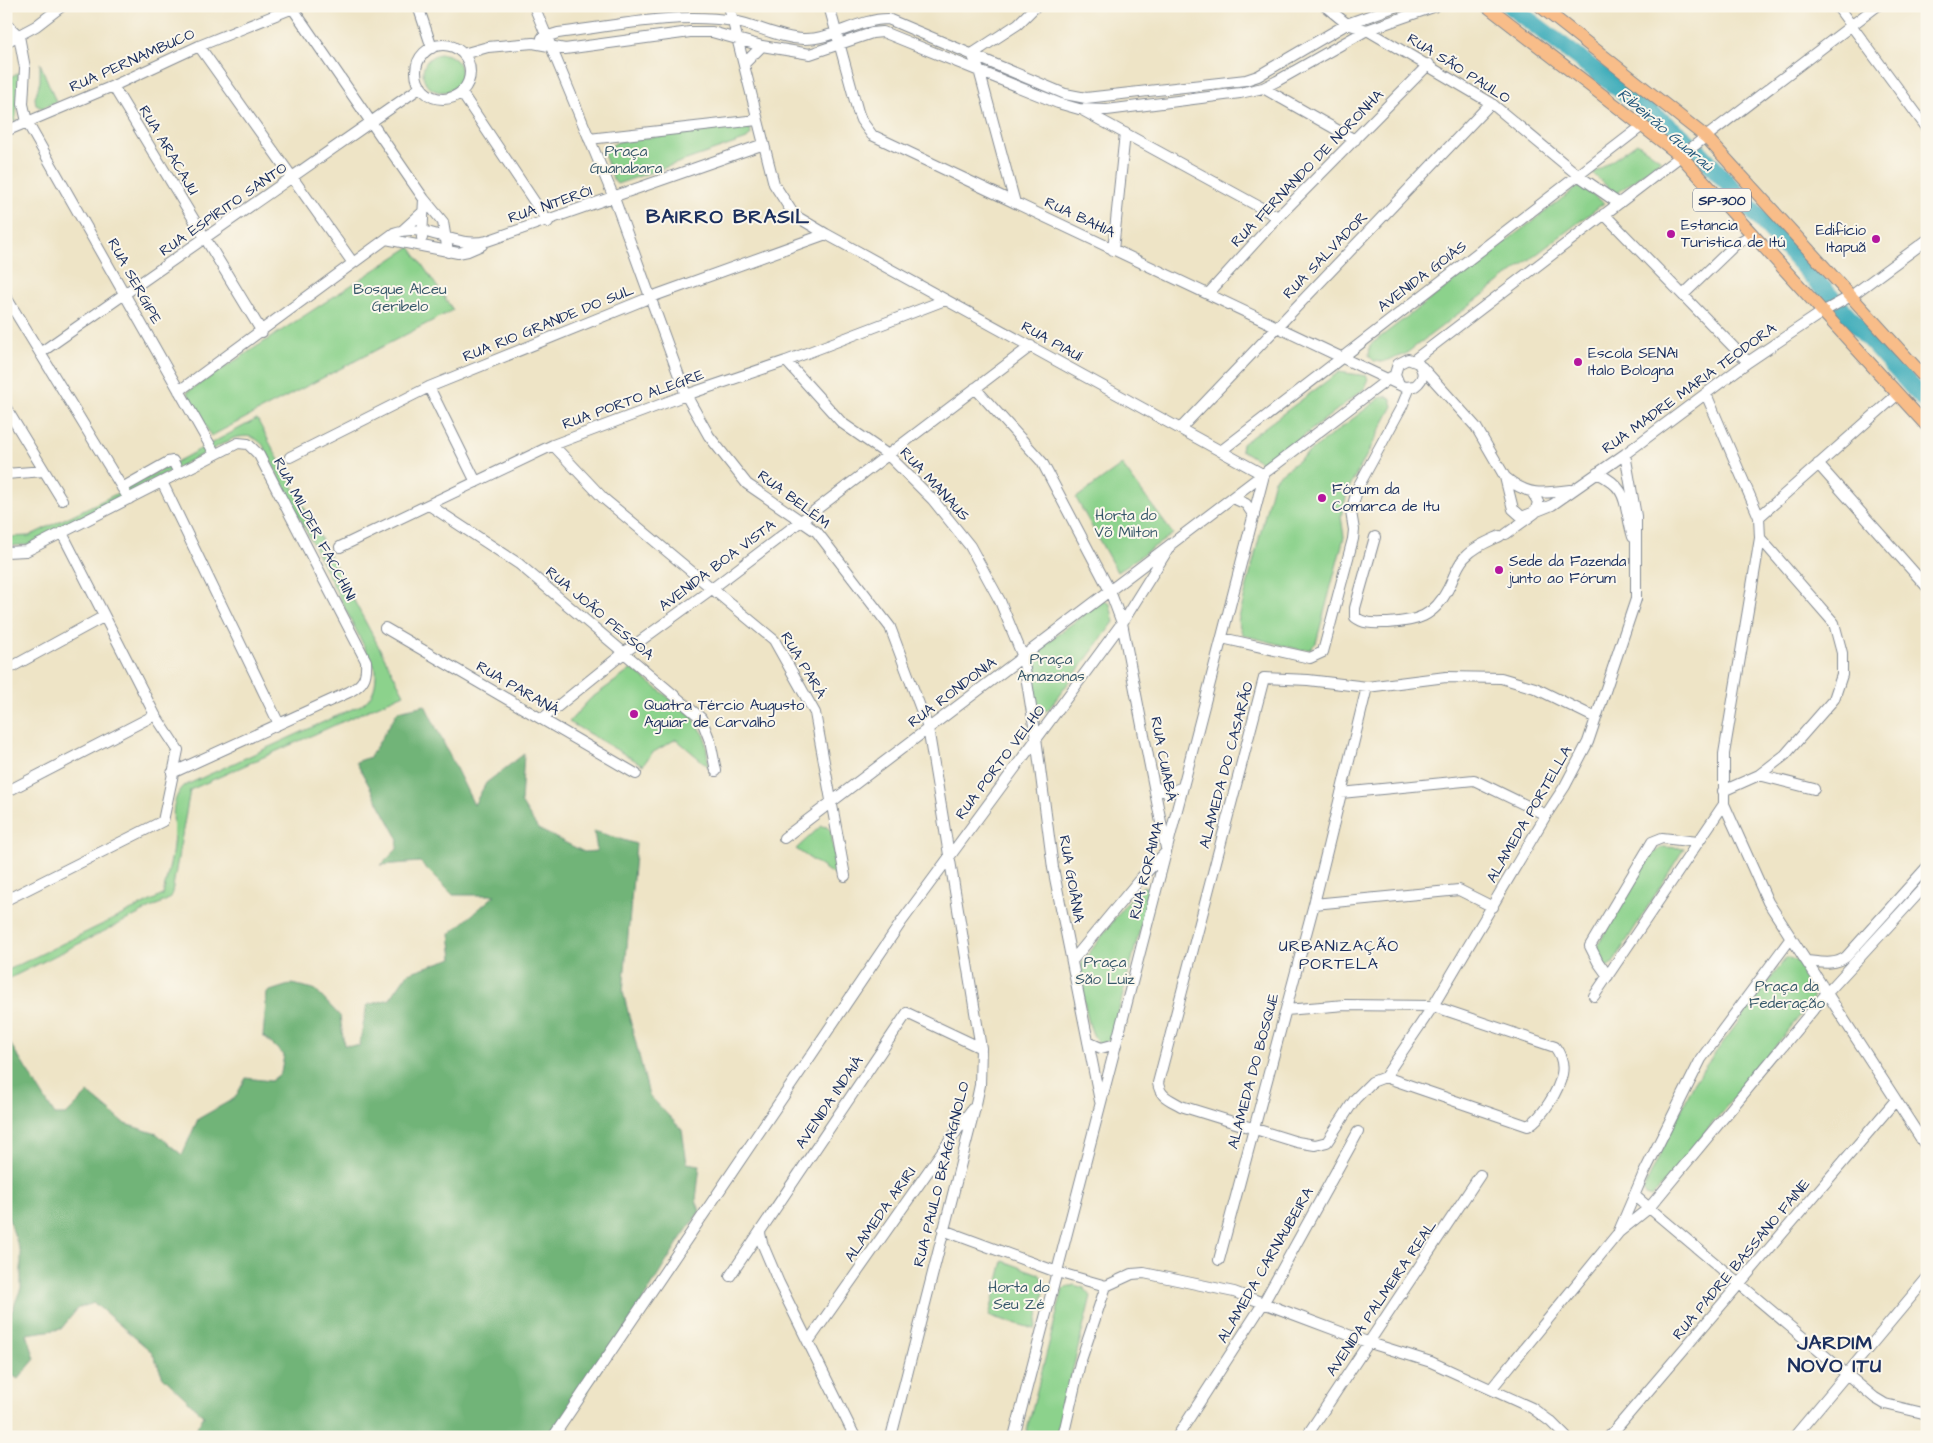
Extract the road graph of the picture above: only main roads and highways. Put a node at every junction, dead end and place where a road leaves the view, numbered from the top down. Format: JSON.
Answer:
{"nodes":[{"id":1,"x":1487,"y":6,"type":"edge"},
{"id":2,"x":1540,"y":6,"type":"edge"},
{"id":3,"x":1502,"y":10,"type":"edge"},
{"id":4,"x":1927,"y":380,"type":"edge"},
{"id":5,"x":1927,"y":426,"type":"edge"}],
"edges":[{"from":1,"to":3,"type":"main road","number":"SP-300"},
{"from":2,"to":4,"type":"main road","number":"SP-300"},
{"from":3,"to":5,"type":"main road","number":"SP-300"}]}
